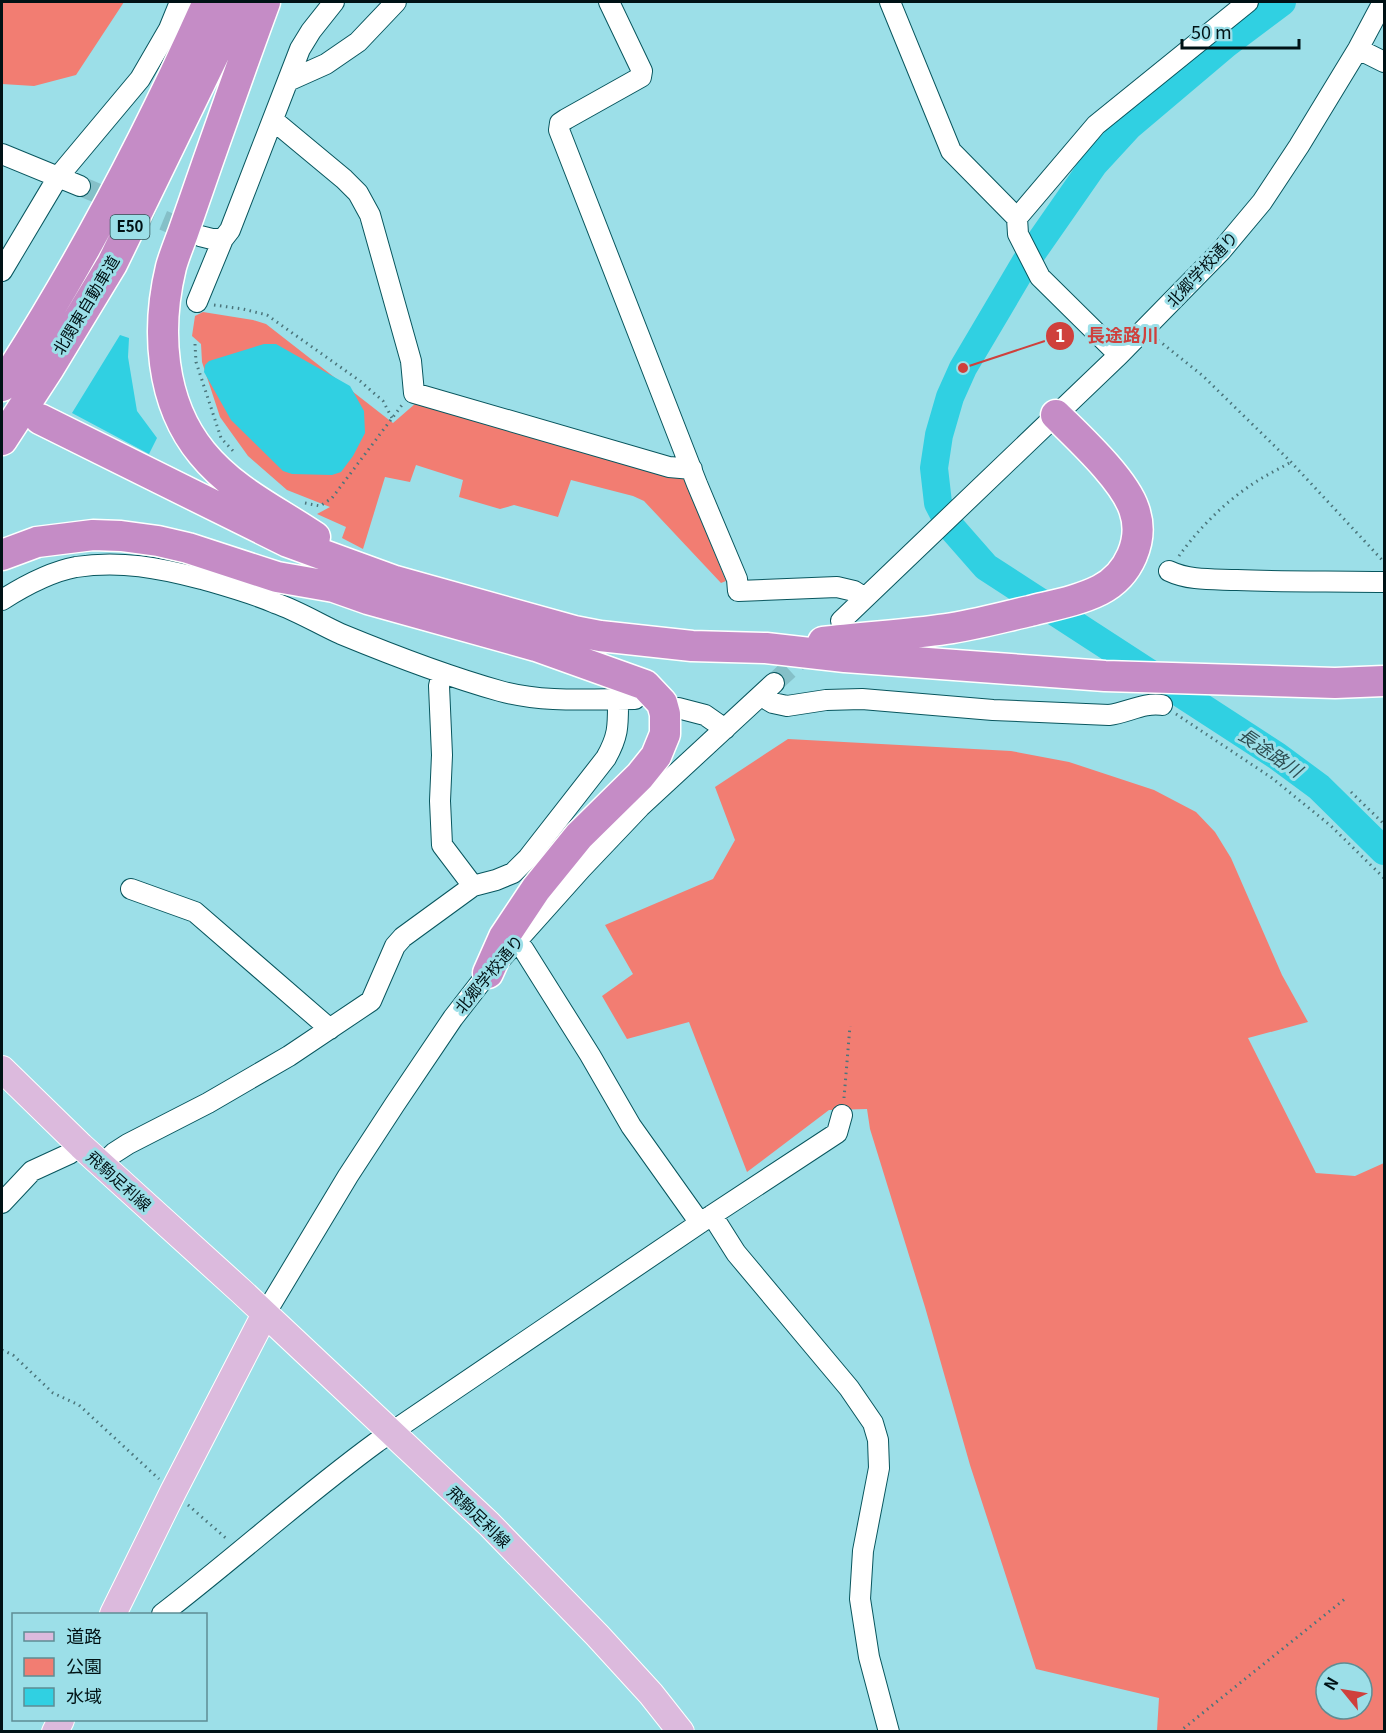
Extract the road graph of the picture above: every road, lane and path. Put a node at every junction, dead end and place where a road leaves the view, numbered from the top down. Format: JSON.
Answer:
{"nodes":[{"id":1,"x":180,"y":2,"type":"edge"},
{"id":2,"x":208,"y":2,"type":"edge"},
{"id":3,"x":237,"y":2,"type":"edge"},
{"id":4,"x":265,"y":2,"type":"edge"},
{"id":5,"x":334,"y":2,"type":"edge"},
{"id":6,"x":396,"y":2,"type":"edge"},
{"id":7,"x":609,"y":2,"type":"edge"},
{"id":8,"x":890,"y":2,"type":"edge"},
{"id":9,"x":1248,"y":2,"type":"edge"},
{"id":10,"x":1383,"y":2,"type":"edge"},
{"id":11,"x":1358,"y":49,"type":"junction"},
{"id":12,"x":1384,"y":62,"type":"edge"},
{"id":13,"x":288,"y":81,"type":"junction"},
{"id":14,"x":273,"y":120,"type":"junction"},
{"id":15,"x":2,"y":154,"type":"edge"},
{"id":16,"x":132,"y":161,"type":"junction"},
{"id":17,"x":58,"y":177,"type":"junction"},
{"id":18,"x":80,"y":186,"type":"tunnel mouth"},
{"id":19,"x":1017,"y":218,"type":"junction"},
{"id":20,"x":200,"y":236,"type":"tunnel mouth"},
{"id":21,"x":223,"y":239,"type":"junction"},
{"id":22,"x":2,"y":271,"type":"edge"},
{"id":23,"x":197,"y":302,"type":"joint"},
{"id":24,"x":1145,"y":330,"type":"junction"},
{"id":25,"x":195,"y":344,"type":"dead end"},
{"id":26,"x":2,"y":354,"type":"edge"},
{"id":27,"x":1119,"y":355,"type":"junction"},
{"id":28,"x":2,"y":386,"type":"edge"},
{"id":29,"x":414,"y":393,"type":"junction"},
{"id":30,"x":1056,"y":415,"type":"junction"},
{"id":31,"x":392,"y":418,"type":"junction"},
{"id":32,"x":2,"y":440,"type":"edge"},
{"id":33,"x":242,"y":460,"type":"dead end"},
{"id":34,"x":1291,"y":462,"type":"junction"},
{"id":35,"x":692,"y":469,"type":"junction"},
{"id":36,"x":299,"y":500,"type":"dead end"},
{"id":37,"x":2,"y":555,"type":"edge"},
{"id":38,"x":1384,"y":562,"type":"edge"},
{"id":39,"x":364,"y":570,"type":"junction"},
{"id":40,"x":1169,"y":571,"type":"joint"},
{"id":41,"x":1384,"y":582,"type":"edge"},
{"id":42,"x":334,"y":586,"type":"junction"},
{"id":43,"x":865,"y":598,"type":"junction"},
{"id":44,"x":2,"y":600,"type":"edge"},
{"id":45,"x":841,"y":621,"type":"dead end"},
{"id":46,"x":536,"y":646,"type":"junction"},
{"id":47,"x":766,"y":648,"type":"junction"},
{"id":48,"x":442,"y":673,"type":"junction"},
{"id":49,"x":1384,"y":681,"type":"edge"},
{"id":50,"x":1108,"y":683,"type":"junction"},
{"id":51,"x":1220,"y":688,"type":"junction"},
{"id":52,"x":1384,"y":702,"type":"edge"},
{"id":53,"x":1162,"y":705,"type":"joint"},
{"id":54,"x":678,"y":708,"type":"dead end"},
{"id":55,"x":725,"y":729,"type":"junction"},
{"id":56,"x":1350,"y":792,"type":"dead end"},
{"id":57,"x":1384,"y":824,"type":"edge"},
{"id":58,"x":1384,"y":878,"type":"edge"},
{"id":59,"x":473,"y":886,"type":"junction"},
{"id":60,"x":131,"y":889,"type":"dead end"},
{"id":61,"x":516,"y":941,"type":"junction"},
{"id":62,"x":488,"y":974,"type":"junction"},
{"id":63,"x":850,"y":1026,"type":"dead end"},
{"id":64,"x":330,"y":1029,"type":"junction"},
{"id":65,"x":2,"y":1069,"type":"edge"},
{"id":66,"x":842,"y":1115,"type":"joint"},
{"id":67,"x":81,"y":1146,"type":"junction"},
{"id":68,"x":101,"y":1165,"type":"junction"},
{"id":69,"x":2,"y":1203,"type":"edge"},
{"id":70,"x":706,"y":1219,"type":"junction"},
{"id":71,"x":265,"y":1314,"type":"junction"},
{"id":72,"x":2,"y":1350,"type":"edge"},
{"id":73,"x":391,"y":1433,"type":"junction"},
{"id":74,"x":174,"y":1492,"type":"junction"},
{"id":75,"x":241,"y":1551,"type":"junction"},
{"id":76,"x":1346,"y":1598,"type":"dead end"},
{"id":77,"x":114,"y":1613,"type":"edge"},
{"id":78,"x":163,"y":1613,"type":"edge"},
{"id":79,"x":681,"y":1731,"type":"edge"},
{"id":80,"x":888,"y":1731,"type":"edge"},
{"id":81,"x":1179,"y":1731,"type":"edge"}],
"edges":[{"from":1,"to":17,"type":"street"},
{"from":2,"to":16,"type":"highway","name":"北関東自動車道","number":"E50"},
{"from":3,"to":32,"type":"highway","name":"北関東自動車道","number":"E50"},
{"from":4,"to":39,"type":"highway"},
{"from":5,"to":13,"type":"street"},
{"from":6,"to":13,"type":"street"},
{"from":7,"to":35,"type":"street"},
{"from":8,"to":19,"type":"street"},
{"from":9,"to":19,"type":"street"},
{"from":10,"to":11,"type":"street","name":"北郷学校通り"},
{"from":11,"to":12,"type":"street"},
{"from":11,"to":24,"type":"street","name":"北郷学校通り"},
{"from":13,"to":14,"type":"street"},
{"from":14,"to":21,"type":"street"},
{"from":14,"to":29,"type":"street"},
{"from":15,"to":17,"type":"street"},
{"from":16,"to":26,"type":"highway"},
{"from":16,"to":28,"type":"highway","name":"北関東自動車道","number":"E50"},
{"from":17,"to":18,"type":"street"},
{"from":17,"to":22,"type":"street"},
{"from":19,"to":27,"type":"street"},
{"from":20,"to":21,"type":"street"},
{"from":21,"to":23,"type":"street"},
{"from":23,"to":31,"type":"path"},
{"from":24,"to":27,"type":"street","name":"北郷学校通り"},
{"from":24,"to":34,"type":"path"},
{"from":25,"to":33,"type":"path"},
{"from":27,"to":30,"type":"street","name":"北郷学校通り"},
{"from":29,"to":31,"type":"path"},
{"from":29,"to":35,"type":"street"},
{"from":30,"to":43,"type":"street","name":"北郷学校通り"},
{"from":30,"to":47,"type":"highway"},
{"from":31,"to":36,"type":"path"},
{"from":34,"to":38,"type":"path"},
{"from":34,"to":40,"type":"path"},
{"from":35,"to":43,"type":"street"},
{"from":37,"to":42,"type":"highway"},
{"from":39,"to":42,"type":"highway"},
{"from":39,"to":47,"type":"highway"},
{"from":40,"to":41,"type":"street"},
{"from":42,"to":46,"type":"highway"},
{"from":43,"to":45,"type":"street","name":"北郷学校通り"},
{"from":44,"to":48,"type":"street"},
{"from":46,"to":50,"type":"highway"},
{"from":46,"to":62,"type":"highway"},
{"from":47,"to":50,"type":"highway"},
{"from":48,"to":59,"type":"street"},
{"from":48,"to":59,"type":"street"},
{"from":49,"to":51,"type":"highway"},
{"from":50,"to":51,"type":"highway"},
{"from":51,"to":52,"type":"highway"},
{"from":53,"to":55,"type":"street","name":"北郷学校通り"},
{"from":53,"to":58,"type":"path"},
{"from":54,"to":55,"type":"street"},
{"from":55,"to":61,"type":"street","name":"北郷学校通り"},
{"from":56,"to":57,"type":"path"},
{"from":59,"to":64,"type":"street"},
{"from":60,"to":64,"type":"street"},
{"from":61,"to":62,"type":"street","name":"北郷学校通り"},
{"from":61,"to":70,"type":"street"},
{"from":62,"to":71,"type":"street","name":"北郷学校通り"},
{"from":63,"to":66,"type":"path"},
{"from":64,"to":68,"type":"street"},
{"from":65,"to":67,"type":"main road","name":"飛駒足利線"},
{"from":66,"to":70,"type":"street"},
{"from":67,"to":68,"type":"main road","name":"飛駒足利線"},
{"from":67,"to":69,"type":"street"},
{"from":68,"to":71,"type":"main road","name":"飛駒足利線"},
{"from":70,"to":73,"type":"street"},
{"from":70,"to":80,"type":"street"},
{"from":71,"to":73,"type":"main road","name":"飛駒足利線"},
{"from":71,"to":74,"type":"main road"},
{"from":72,"to":74,"type":"path"},
{"from":73,"to":75,"type":"street"},
{"from":73,"to":79,"type":"main road","name":"飛駒足利線"},
{"from":74,"to":75,"type":"path"},
{"from":74,"to":77,"type":"main road"},
{"from":75,"to":78,"type":"street"},
{"from":76,"to":81,"type":"path"}]}
